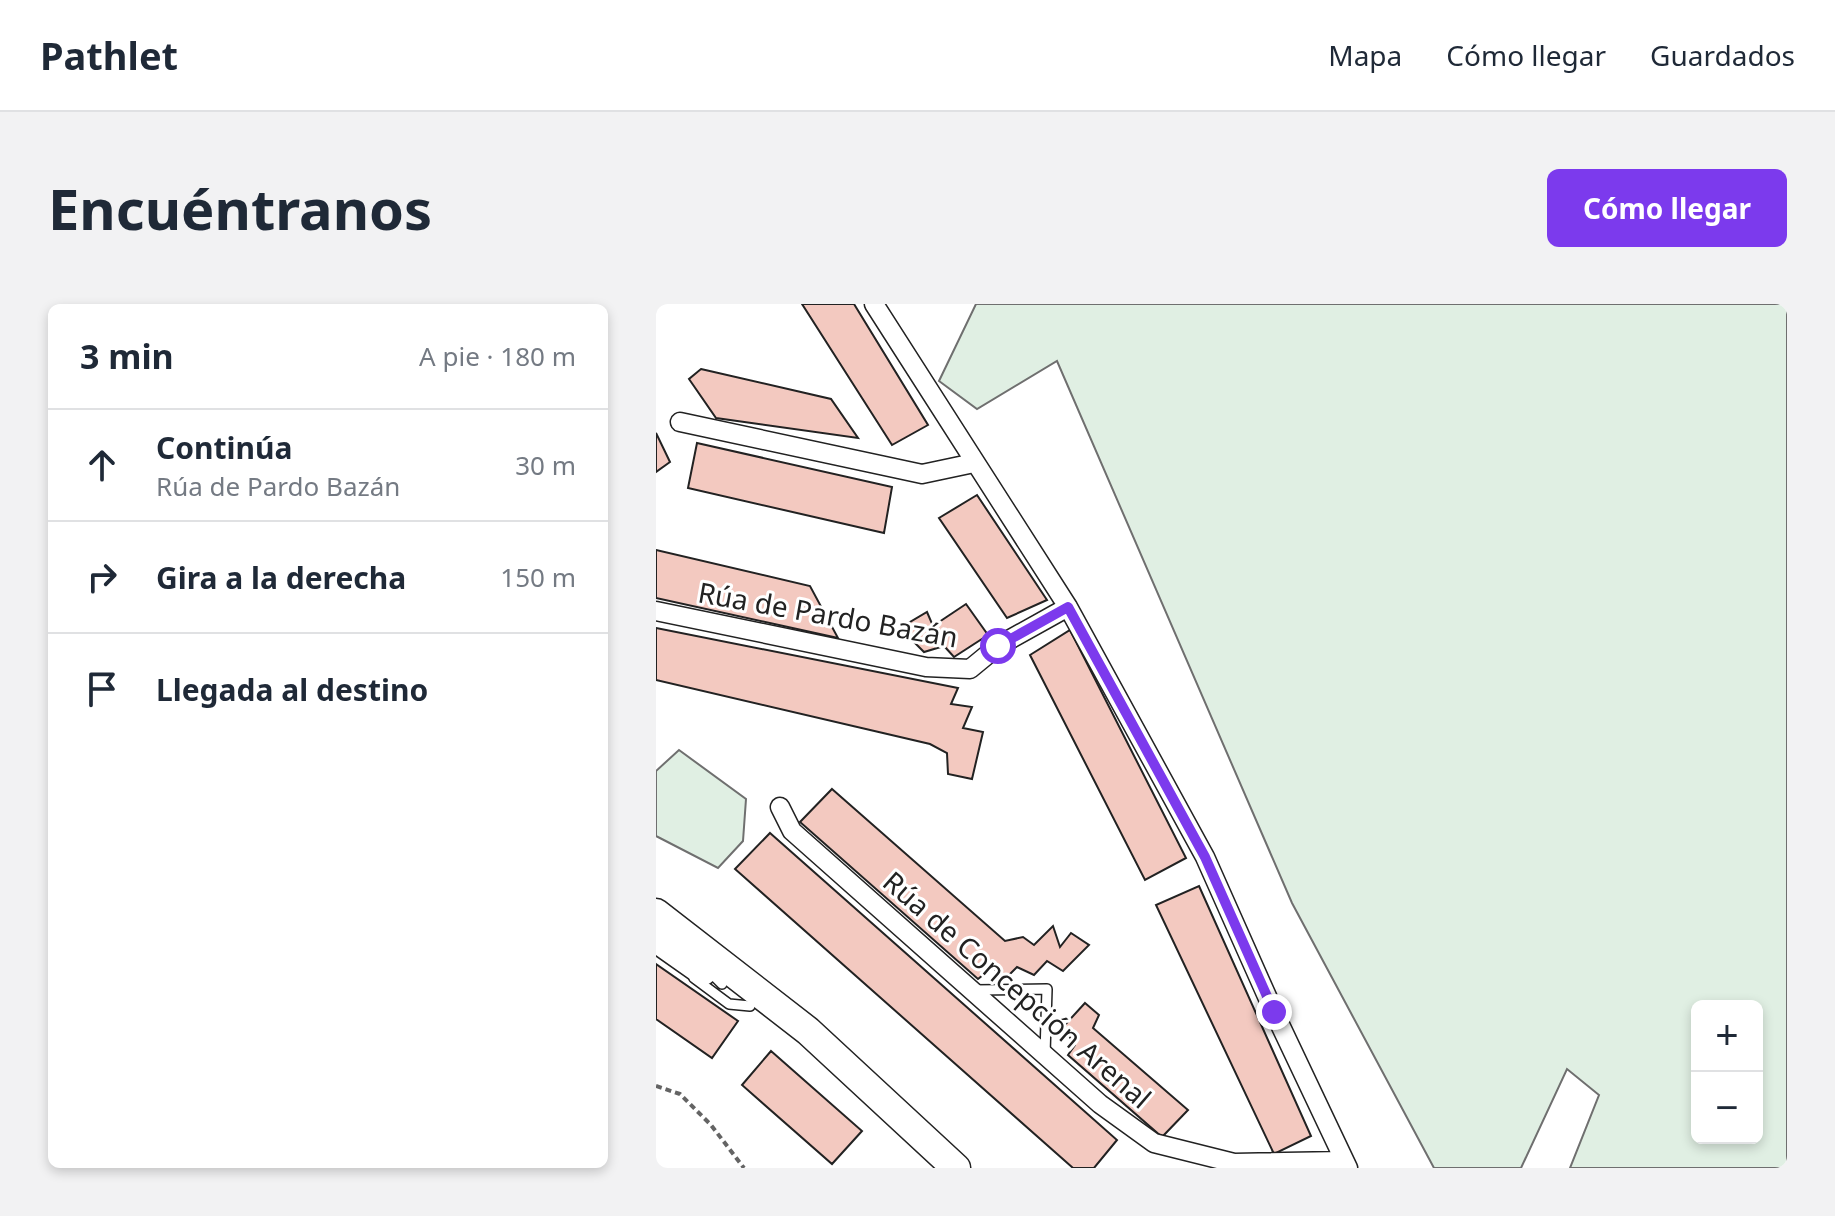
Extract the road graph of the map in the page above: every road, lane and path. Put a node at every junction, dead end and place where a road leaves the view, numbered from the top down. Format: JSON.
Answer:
{"nodes":[{"id":1,"x":874,"y":304,"type":"edge"},
{"id":2,"x":680,"y":422,"type":"dead end"},
{"id":3,"x":974,"y":463,"type":"junction"},
{"id":4,"x":1068,"y":607,"type":"junction"},
{"id":5,"x":656,"y":611,"type":"edge"},
{"id":6,"x":780,"y":807,"type":"dead end"},
{"id":7,"x":661,"y":922,"type":"edge"},
{"id":8,"x":656,"y":950,"type":"edge"},
{"id":9,"x":971,"y":990,"type":"junction"},
{"id":10,"x":750,"y":1006,"type":"junction"},
{"id":11,"x":1045,"y":1055,"type":"junction"},
{"id":12,"x":656,"y":1086,"type":"edge"},
{"id":13,"x":911,"y":1128,"type":"junction"},
{"id":14,"x":1346,"y":1165,"type":"edge"},
{"id":15,"x":744,"y":1168,"type":"edge"},
{"id":16,"x":956,"y":1168,"type":"edge"}],
"edges":[{"from":1,"to":3,"type":"street"},
{"from":2,"to":3,"type":"street"},
{"from":3,"to":4,"type":"street"},
{"from":4,"to":5,"type":"street","name":"Rúa de Pardo Bazán"},
{"from":4,"to":14,"type":"street"},
{"from":6,"to":9,"type":"street","name":"Rúa de Concepción Arenal"},
{"from":7,"to":10,"type":"main road"},
{"from":7,"to":13,"type":"main road"},
{"from":8,"to":10,"type":"lane"},
{"from":9,"to":11,"type":"street","name":"Rúa de Concepción Arenal"},
{"from":9,"to":11,"type":"lane"},
{"from":10,"to":13,"type":"main road"},
{"from":11,"to":14,"type":"street","name":"Rúa de Concepción Arenal"},
{"from":12,"to":15,"type":"path"},
{"from":13,"to":16,"type":"main road"}]}
